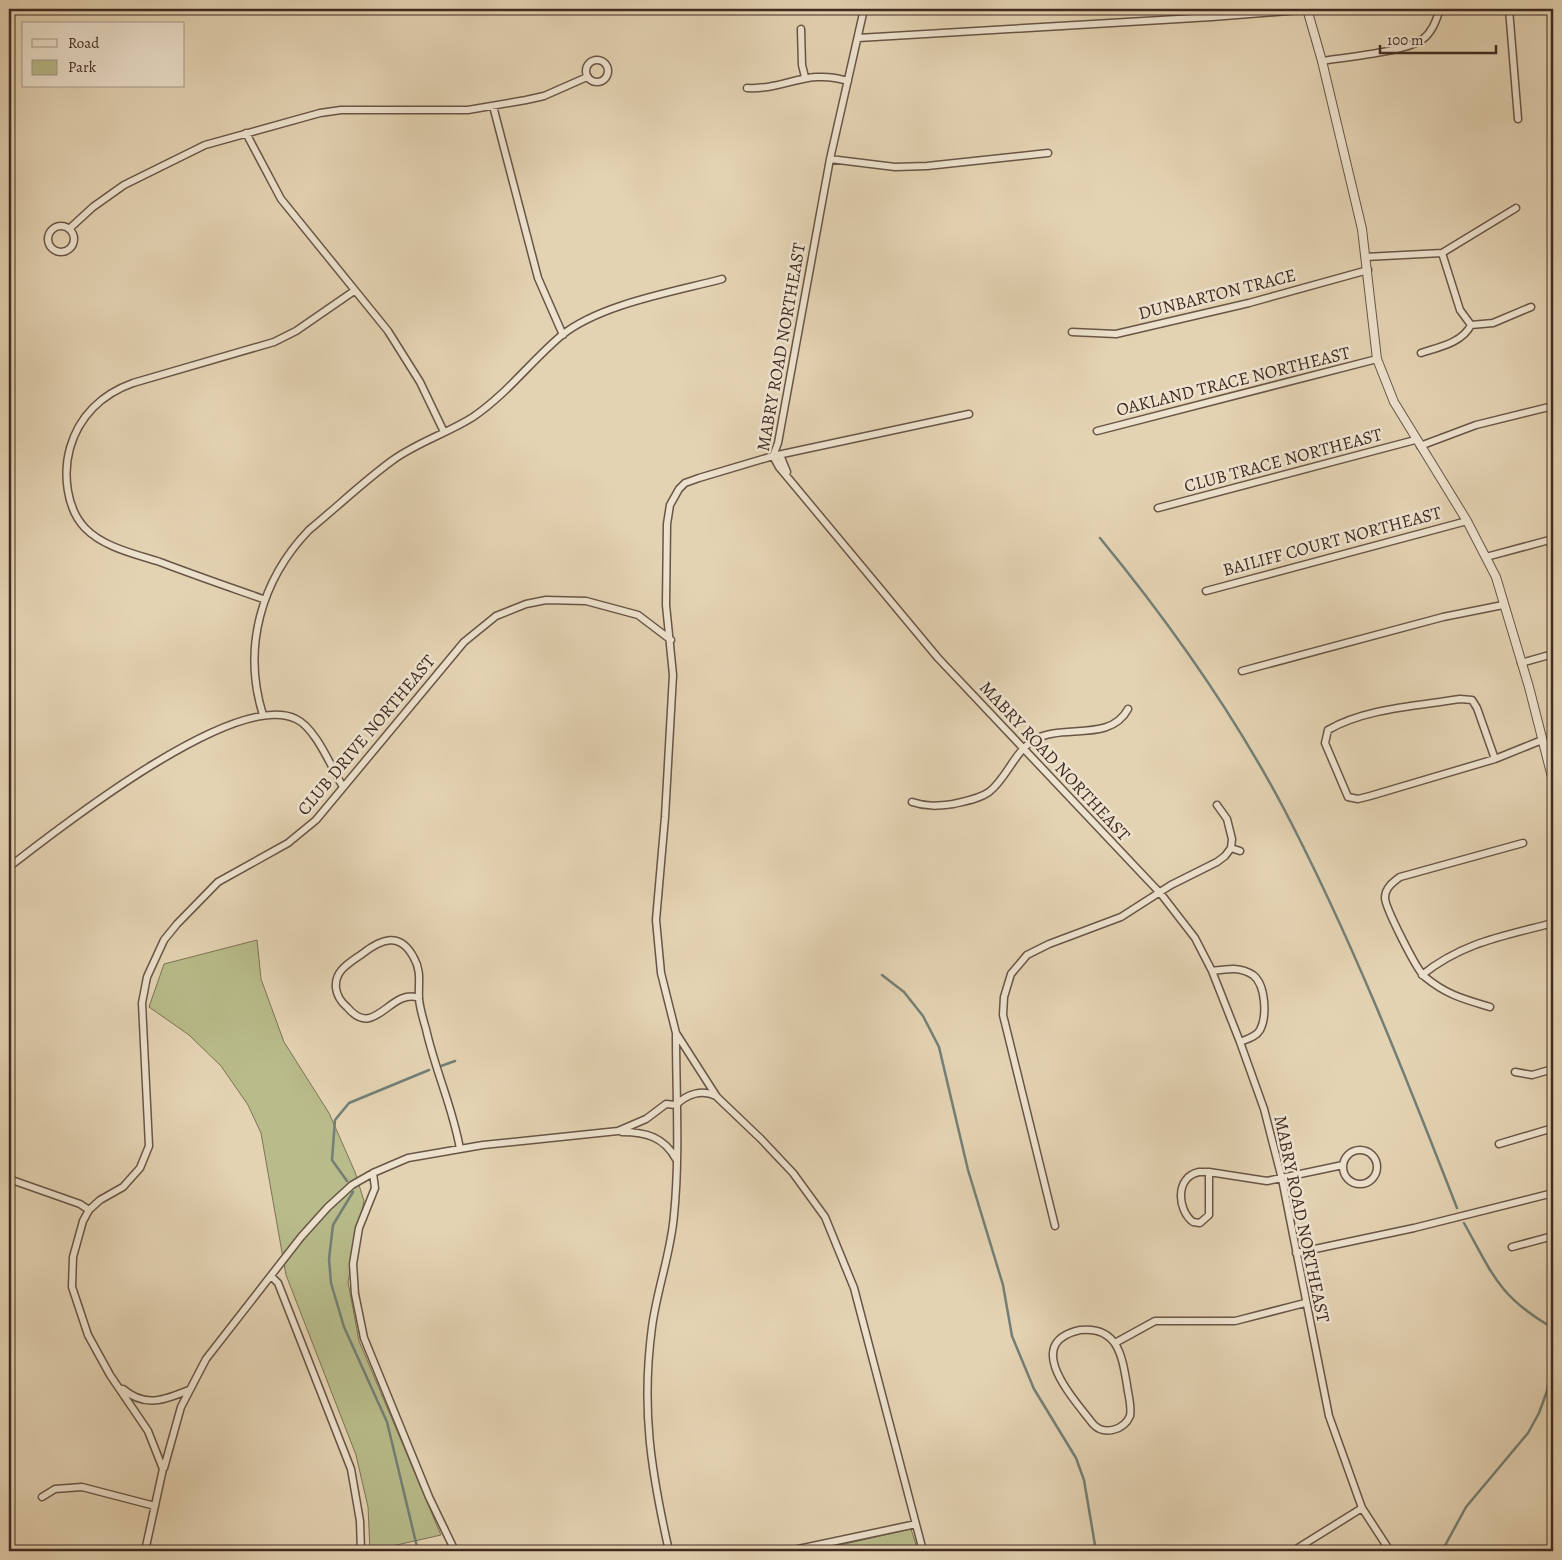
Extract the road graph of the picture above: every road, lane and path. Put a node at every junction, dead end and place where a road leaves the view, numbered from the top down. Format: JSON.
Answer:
{"nodes":[{"id":1,"x":864,"y":9,"type":"edge"},
{"id":2,"x":1309,"y":9,"type":"edge"},
{"id":3,"x":1440,"y":9,"type":"edge"},
{"id":4,"x":1510,"y":9,"type":"edge"},
{"id":5,"x":801,"y":29,"type":"dead end"},
{"id":6,"x":858,"y":38,"type":"junction"},
{"id":7,"x":1322,"y":61,"type":"junction"},
{"id":8,"x":588,"y":77,"type":"dead end"},
{"id":9,"x":805,"y":77,"type":"junction"},
{"id":10,"x":848,"y":81,"type":"junction"},
{"id":11,"x":747,"y":88,"type":"dead end"},
{"id":12,"x":493,"y":106,"type":"junction"},
{"id":13,"x":1518,"y":119,"type":"dead end"},
{"id":14,"x":246,"y":134,"type":"junction"},
{"id":15,"x":1048,"y":153,"type":"dead end"},
{"id":16,"x":830,"y":159,"type":"junction"},
{"id":17,"x":1516,"y":208,"type":"dead end"},
{"id":18,"x":69,"y":229,"type":"junction"},
{"id":19,"x":1442,"y":253,"type":"junction"},
{"id":20,"x":1365,"y":257,"type":"junction"},
{"id":21,"x":1368,"y":270,"type":"junction"},
{"id":22,"x":722,"y":279,"type":"dead end"},
{"id":23,"x":354,"y":290,"type":"junction"},
{"id":24,"x":1532,"y":307,"type":"dead end"},
{"id":25,"x":1471,"y":325,"type":"junction"},
{"id":26,"x":1072,"y":332,"type":"dead end"},
{"id":27,"x":563,"y":335,"type":"junction"},
{"id":28,"x":1421,"y":353,"type":"dead end"},
{"id":29,"x":1377,"y":359,"type":"junction"},
{"id":30,"x":1553,"y":406,"type":"edge"},
{"id":31,"x":969,"y":414,"type":"dead end"},
{"id":32,"x":1097,"y":431,"type":"dead end"},
{"id":33,"x":444,"y":432,"type":"junction"},
{"id":34,"x":1418,"y":443,"type":"junction"},
{"id":35,"x":776,"y":456,"type":"junction"},
{"id":36,"x":1158,"y":508,"type":"dead end"},
{"id":37,"x":1466,"y":520,"type":"junction"},
{"id":38,"x":1553,"y":539,"type":"edge"},
{"id":39,"x":1486,"y":557,"type":"junction"},
{"id":40,"x":1206,"y":591,"type":"dead end"},
{"id":41,"x":263,"y":599,"type":"junction"},
{"id":42,"x":1503,"y":605,"type":"junction"},
{"id":43,"x":671,"y":640,"type":"junction"},
{"id":44,"x":1553,"y":654,"type":"edge"},
{"id":45,"x":1521,"y":663,"type":"junction"},
{"id":46,"x":1242,"y":671,"type":"dead end"},
{"id":47,"x":1128,"y":709,"type":"dead end"},
{"id":48,"x":263,"y":715,"type":"junction"},
{"id":49,"x":1542,"y":740,"type":"junction"},
{"id":50,"x":1023,"y":748,"type":"junction"},
{"id":51,"x":1495,"y":758,"type":"junction"},
{"id":52,"x":1553,"y":781,"type":"edge"},
{"id":53,"x":343,"y":788,"type":"junction"},
{"id":54,"x":912,"y":802,"type":"dead end"},
{"id":55,"x":1218,"y":805,"type":"dead end"},
{"id":56,"x":1523,"y":843,"type":"dead end"},
{"id":57,"x":1231,"y":848,"type":"junction"},
{"id":58,"x":1240,"y":850,"type":"dead end"},
{"id":59,"x":9,"y":868,"type":"edge"},
{"id":60,"x":1161,"y":894,"type":"junction"},
{"id":61,"x":1553,"y":923,"type":"edge"},
{"id":62,"x":1212,"y":971,"type":"junction"},
{"id":63,"x":1422,"y":975,"type":"junction"},
{"id":64,"x":419,"y":998,"type":"junction"},
{"id":65,"x":1490,"y":1007,"type":"dead end"},
{"id":66,"x":676,"y":1033,"type":"junction"},
{"id":67,"x":1240,"y":1042,"type":"junction"},
{"id":68,"x":1553,"y":1069,"type":"edge"},
{"id":69,"x":1515,"y":1072,"type":"dead end"},
{"id":70,"x":675,"y":1089,"type":"junction"},
{"id":71,"x":717,"y":1097,"type":"junction"},
{"id":72,"x":666,"y":1104,"type":"junction"},
{"id":73,"x":676,"y":1104,"type":"junction"},
{"id":74,"x":1553,"y":1128,"type":"edge"},
{"id":75,"x":618,"y":1131,"type":"junction"},
{"id":76,"x":1499,"y":1144,"type":"dead end"},
{"id":77,"x":460,"y":1149,"type":"junction"},
{"id":78,"x":677,"y":1160,"type":"junction"},
{"id":79,"x":1343,"y":1165,"type":"junction"},
{"id":80,"x":373,"y":1172,"type":"junction"},
{"id":81,"x":1209,"y":1172,"type":"junction"},
{"id":82,"x":9,"y":1179,"type":"edge"},
{"id":83,"x":1282,"y":1179,"type":"junction"},
{"id":84,"x":1553,"y":1194,"type":"edge"},
{"id":85,"x":89,"y":1210,"type":"junction"},
{"id":86,"x":1055,"y":1226,"type":"dead end"},
{"id":87,"x":1553,"y":1236,"type":"edge"},
{"id":88,"x":1512,"y":1247,"type":"dead end"},
{"id":89,"x":1296,"y":1252,"type":"junction"},
{"id":90,"x":271,"y":1276,"type":"junction"},
{"id":91,"x":1305,"y":1303,"type":"junction"},
{"id":92,"x":1115,"y":1343,"type":"junction"},
{"id":93,"x":116,"y":1383,"type":"junction"},
{"id":94,"x":189,"y":1390,"type":"junction"},
{"id":95,"x":164,"y":1468,"type":"junction"},
{"id":96,"x":42,"y":1497,"type":"dead end"},
{"id":97,"x":155,"y":1506,"type":"junction"},
{"id":98,"x":1362,"y":1508,"type":"junction"},
{"id":99,"x":916,"y":1524,"type":"junction"},
{"id":100,"x":145,"y":1551,"type":"edge"},
{"id":101,"x":361,"y":1551,"type":"edge"},
{"id":102,"x":455,"y":1551,"type":"edge"},
{"id":103,"x":669,"y":1551,"type":"edge"},
{"id":104,"x":789,"y":1551,"type":"edge"},
{"id":105,"x":923,"y":1551,"type":"edge"},
{"id":106,"x":1293,"y":1551,"type":"edge"},
{"id":107,"x":1390,"y":1551,"type":"edge"}],
"edges":[{"from":1,"to":6,"type":"street","name":"MABRY ROAD NORTHEAST"},
{"from":2,"to":6,"type":"street"},
{"from":2,"to":7,"type":"street"},
{"from":3,"to":7,"type":"street"},
{"from":4,"to":13,"type":"street"},
{"from":5,"to":9,"type":"street"},
{"from":6,"to":10,"type":"street","name":"MABRY ROAD NORTHEAST"},
{"from":7,"to":20,"type":"street"},
{"from":8,"to":12,"type":"street"},
{"from":9,"to":10,"type":"street"},
{"from":9,"to":11,"type":"street"},
{"from":10,"to":16,"type":"street","name":"MABRY ROAD NORTHEAST"},
{"from":12,"to":14,"type":"street"},
{"from":12,"to":27,"type":"street"},
{"from":14,"to":18,"type":"street"},
{"from":14,"to":23,"type":"street"},
{"from":15,"to":16,"type":"street"},
{"from":16,"to":35,"type":"street","name":"MABRY ROAD NORTHEAST"},
{"from":17,"to":19,"type":"street"},
{"from":18,"to":18,"type":"street"},
{"from":19,"to":20,"type":"street"},
{"from":19,"to":25,"type":"street"},
{"from":20,"to":21,"type":"street"},
{"from":21,"to":26,"type":"street","name":"DUNBARTON TRACE"},
{"from":21,"to":29,"type":"street"},
{"from":22,"to":27,"type":"street"},
{"from":23,"to":33,"type":"street"},
{"from":23,"to":41,"type":"street"},
{"from":24,"to":25,"type":"street"},
{"from":25,"to":28,"type":"street"},
{"from":27,"to":33,"type":"street"},
{"from":29,"to":32,"type":"street","name":"OAKLAND TRACE NORTHEAST"},
{"from":29,"to":34,"type":"street"},
{"from":30,"to":34,"type":"street","name":"CLUB TRACE NORTHEAST"},
{"from":31,"to":35,"type":"street"},
{"from":33,"to":41,"type":"street"},
{"from":34,"to":36,"type":"street","name":"CLUB TRACE NORTHEAST"},
{"from":34,"to":37,"type":"street"},
{"from":35,"to":43,"type":"street"},
{"from":35,"to":50,"type":"street","name":"MABRY ROAD NORTHEAST"},
{"from":37,"to":39,"type":"street"},
{"from":37,"to":40,"type":"street","name":"BAILIFF COURT NORTHEAST"},
{"from":38,"to":39,"type":"street"},
{"from":39,"to":42,"type":"street"},
{"from":41,"to":48,"type":"street"},
{"from":42,"to":45,"type":"street"},
{"from":42,"to":46,"type":"street"},
{"from":43,"to":53,"type":"street","name":"CLUB DRIVE NORTHEAST"},
{"from":43,"to":66,"type":"street"},
{"from":44,"to":45,"type":"street"},
{"from":45,"to":49,"type":"street"},
{"from":47,"to":50,"type":"street"},
{"from":48,"to":53,"type":"street"},
{"from":48,"to":59,"type":"street"},
{"from":49,"to":51,"type":"street"},
{"from":49,"to":52,"type":"street"},
{"from":50,"to":54,"type":"street"},
{"from":50,"to":60,"type":"street","name":"MABRY ROAD NORTHEAST"},
{"from":51,"to":51,"type":"street"},
{"from":53,"to":85,"type":"street","name":"CLUB DRIVE NORTHEAST"},
{"from":55,"to":57,"type":"street"},
{"from":56,"to":63,"type":"street"},
{"from":57,"to":58,"type":"street"},
{"from":57,"to":60,"type":"street"},
{"from":60,"to":62,"type":"street","name":"MABRY ROAD NORTHEAST"},
{"from":60,"to":86,"type":"street"},
{"from":61,"to":63,"type":"street"},
{"from":62,"to":67,"type":"street","name":"MABRY ROAD NORTHEAST"},
{"from":62,"to":67,"type":"street"},
{"from":63,"to":65,"type":"street"},
{"from":64,"to":64,"type":"street"},
{"from":64,"to":77,"type":"street"},
{"from":66,"to":70,"type":"street"},
{"from":66,"to":71,"type":"street"},
{"from":67,"to":83,"type":"street","name":"MABRY ROAD NORTHEAST"},
{"from":68,"to":69,"type":"street"},
{"from":70,"to":72,"type":"street"},
{"from":70,"to":73,"type":"street"},
{"from":71,"to":73,"type":"street"},
{"from":71,"to":99,"type":"street"},
{"from":72,"to":73,"type":"street"},
{"from":72,"to":75,"type":"street"},
{"from":73,"to":78,"type":"street"},
{"from":74,"to":76,"type":"street"},
{"from":75,"to":77,"type":"street"},
{"from":75,"to":78,"type":"street"},
{"from":77,"to":80,"type":"street"},
{"from":78,"to":103,"type":"street"},
{"from":79,"to":79,"type":"street"},
{"from":79,"to":83,"type":"street"},
{"from":80,"to":90,"type":"street"},
{"from":80,"to":102,"type":"street"},
{"from":81,"to":81,"type":"street"},
{"from":81,"to":83,"type":"street"},
{"from":82,"to":85,"type":"street"},
{"from":83,"to":89,"type":"street","name":"MABRY ROAD NORTHEAST"},
{"from":84,"to":89,"type":"street"},
{"from":85,"to":93,"type":"street"},
{"from":87,"to":88,"type":"street"},
{"from":89,"to":91,"type":"street","name":"MABRY ROAD NORTHEAST"},
{"from":90,"to":94,"type":"street"},
{"from":90,"to":101,"type":"street"},
{"from":91,"to":92,"type":"street"},
{"from":91,"to":98,"type":"street","name":"MABRY ROAD NORTHEAST"},
{"from":92,"to":92,"type":"street"},
{"from":93,"to":94,"type":"street"},
{"from":93,"to":95,"type":"street"},
{"from":94,"to":95,"type":"street"},
{"from":95,"to":97,"type":"street"},
{"from":96,"to":97,"type":"street"},
{"from":97,"to":100,"type":"street"},
{"from":98,"to":106,"type":"street"},
{"from":98,"to":107,"type":"street","name":"MABRY ROAD NORTHEAST"},
{"from":99,"to":104,"type":"street"},
{"from":99,"to":105,"type":"street"}]}
